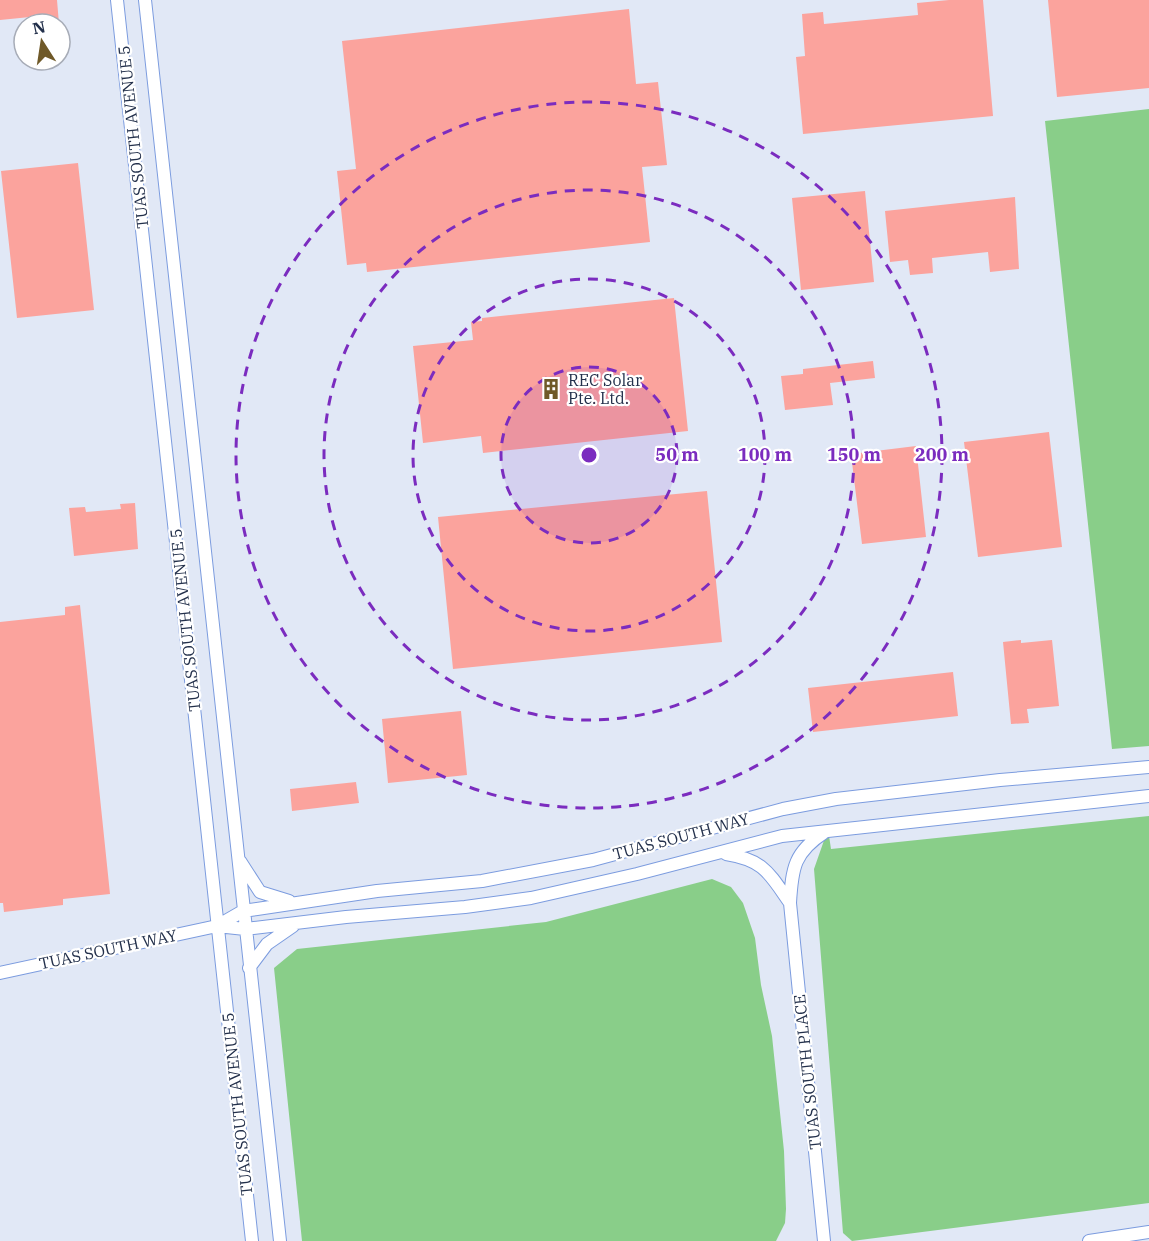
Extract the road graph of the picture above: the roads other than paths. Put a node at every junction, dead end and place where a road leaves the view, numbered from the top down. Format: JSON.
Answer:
{"nodes":[{"id":1,"x":117,"y":0,"type":"edge"},
{"id":2,"x":145,"y":0,"type":"edge"},
{"id":3,"x":1149,"y":767,"type":"edge"},
{"id":4,"x":1149,"y":796,"type":"edge"},
{"id":5,"x":828,"y":829,"type":"junction"},
{"id":6,"x":721,"y":853,"type":"junction"},
{"id":7,"x":238,"y":858,"type":"junction"},
{"id":8,"x":299,"y":903,"type":"junction"},
{"id":9,"x":790,"y":903,"type":"junction"},
{"id":10,"x":243,"y":911,"type":"junction"},
{"id":11,"x":296,"y":924,"type":"junction"},
{"id":12,"x":217,"y":926,"type":"junction"},
{"id":13,"x":245,"y":929,"type":"junction"},
{"id":14,"x":249,"y":968,"type":"junction"},
{"id":15,"x":0,"y":973,"type":"edge"},
{"id":16,"x":1149,"y":1232,"type":"edge"},
{"id":17,"x":252,"y":1241,"type":"edge"},
{"id":18,"x":280,"y":1241,"type":"edge"},
{"id":19,"x":824,"y":1241,"type":"edge"},
{"id":20,"x":1089,"y":1241,"type":"edge"}],
"edges":[{"from":1,"to":12,"type":"street","name":"TUAS SOUTH AVENUE 5"},
{"from":2,"to":7,"type":"street","name":"TUAS SOUTH AVENUE 5"},
{"from":3,"to":8,"type":"street","name":"TUAS SOUTH WAY"},
{"from":4,"to":5,"type":"street","name":"TUAS SOUTH WAY"},
{"from":5,"to":6,"type":"street","name":"TUAS SOUTH WAY"},
{"from":5,"to":9,"type":"street","name":"TUAS SOUTH PLACE"},
{"from":6,"to":9,"type":"street","name":"TUAS SOUTH PLACE"},
{"from":6,"to":11,"type":"street","name":"TUAS SOUTH WAY"},
{"from":7,"to":8,"type":"street"},
{"from":7,"to":10,"type":"street","name":"TUAS SOUTH AVENUE 5"},
{"from":8,"to":10,"type":"street","name":"TUAS SOUTH WAY"},
{"from":9,"to":19,"type":"street","name":"TUAS SOUTH PLACE"},
{"from":10,"to":12,"type":"street","name":"TUAS SOUTH WAY"},
{"from":10,"to":13,"type":"street","name":"TUAS SOUTH AVENUE 5"},
{"from":11,"to":13,"type":"street","name":"TUAS SOUTH WAY"},
{"from":11,"to":14,"type":"street"},
{"from":12,"to":13,"type":"street","name":"TUAS SOUTH WAY"},
{"from":12,"to":15,"type":"street","name":"TUAS SOUTH WAY"},
{"from":12,"to":17,"type":"street","name":"TUAS SOUTH AVENUE 5"},
{"from":13,"to":14,"type":"street","name":"TUAS SOUTH AVENUE 5"},
{"from":14,"to":18,"type":"street","name":"TUAS SOUTH AVENUE 5"},
{"from":16,"to":20,"type":"street"}]}
